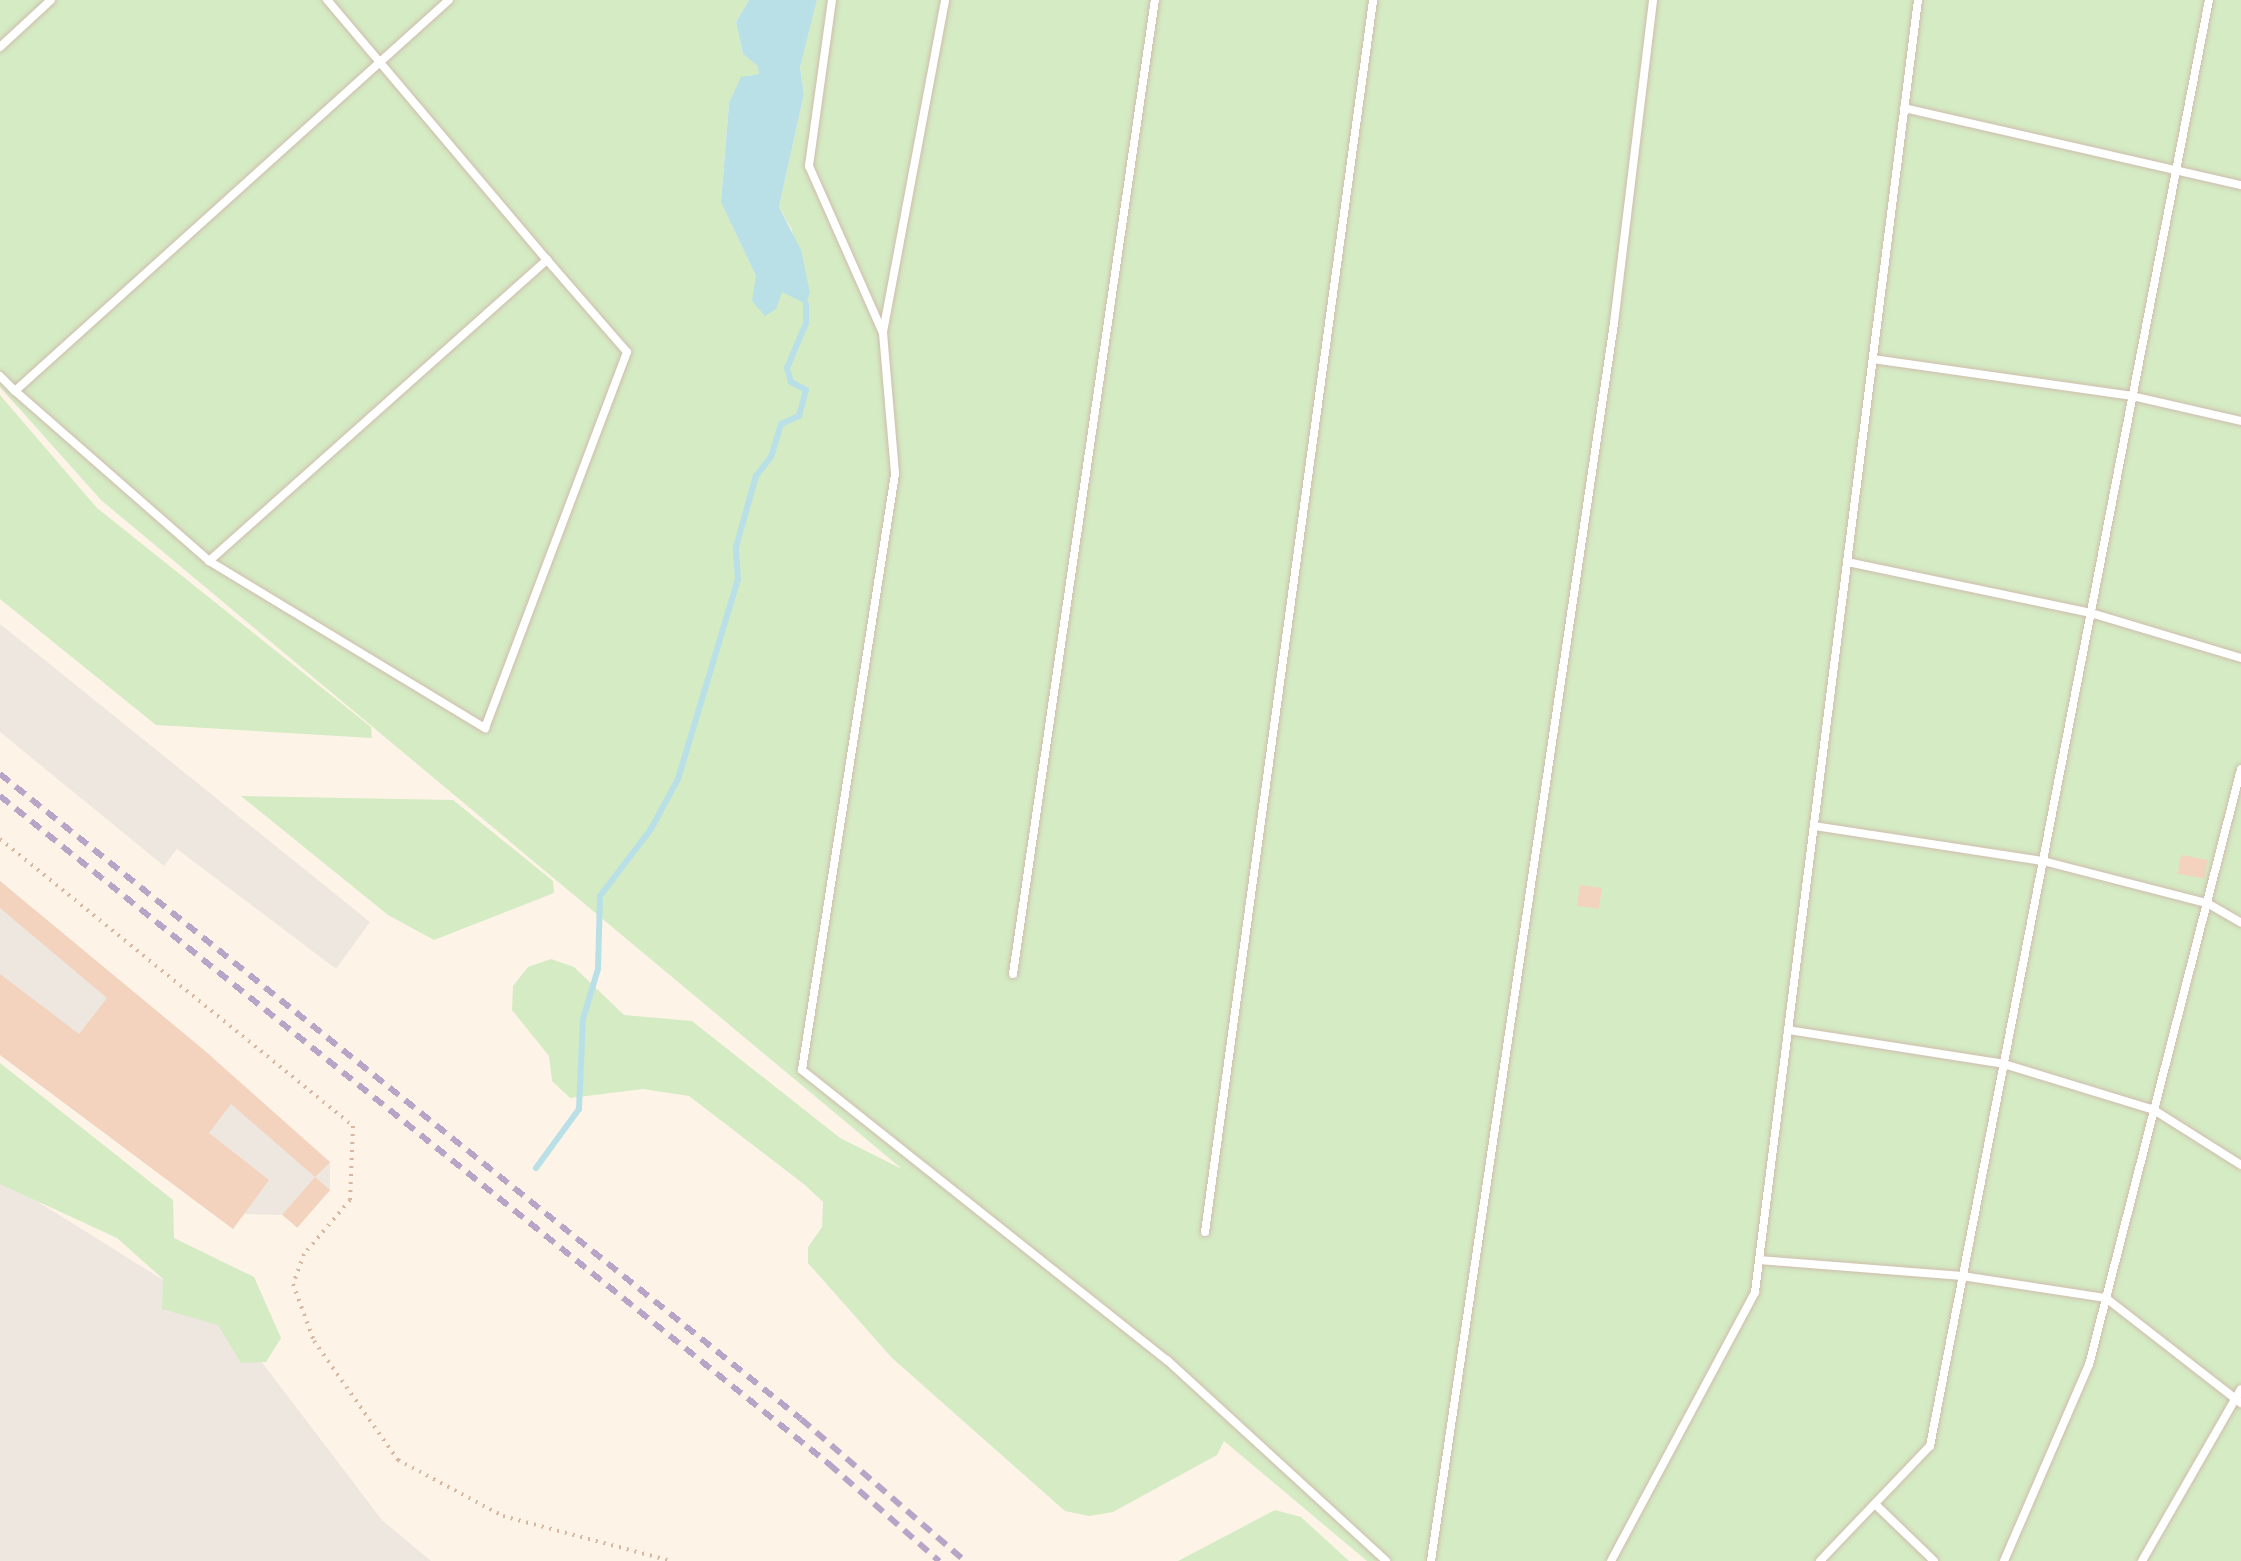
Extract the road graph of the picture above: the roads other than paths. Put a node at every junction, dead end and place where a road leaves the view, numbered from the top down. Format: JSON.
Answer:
{"nodes":[{"id":1,"x":51,"y":0,"type":"edge"},
{"id":2,"x":327,"y":0,"type":"edge"},
{"id":3,"x":449,"y":0,"type":"edge"},
{"id":4,"x":832,"y":0,"type":"edge"},
{"id":5,"x":945,"y":0,"type":"edge"},
{"id":6,"x":1155,"y":0,"type":"edge"},
{"id":7,"x":1373,"y":0,"type":"edge"},
{"id":8,"x":1653,"y":0,"type":"edge"},
{"id":9,"x":1918,"y":0,"type":"edge"},
{"id":10,"x":2209,"y":0,"type":"edge"},
{"id":11,"x":0,"y":47,"type":"edge"},
{"id":12,"x":378,"y":64,"type":"junction"},
{"id":13,"x":1904,"y":108,"type":"junction"},
{"id":14,"x":2176,"y":169,"type":"junction"},
{"id":15,"x":2241,"y":185,"type":"edge"},
{"id":16,"x":547,"y":260,"type":"junction"},
{"id":17,"x":883,"y":333,"type":"junction"},
{"id":18,"x":1873,"y":359,"type":"junction"},
{"id":19,"x":0,"y":376,"type":"edge"},
{"id":20,"x":15,"y":391,"type":"junction"},
{"id":21,"x":2132,"y":396,"type":"junction"},
{"id":22,"x":2241,"y":421,"type":"edge"},
{"id":23,"x":209,"y":561,"type":"junction"},
{"id":24,"x":1847,"y":562,"type":"junction"},
{"id":25,"x":2091,"y":613,"type":"junction"},
{"id":26,"x":2241,"y":658,"type":"edge"},
{"id":27,"x":2241,"y":769,"type":"edge"},
{"id":28,"x":1814,"y":826,"type":"junction"},
{"id":29,"x":2043,"y":861,"type":"junction"},
{"id":30,"x":2207,"y":903,"type":"junction"},
{"id":31,"x":2241,"y":923,"type":"edge"},
{"id":32,"x":1013,"y":974,"type":"dead end"},
{"id":33,"x":1788,"y":1030,"type":"junction"},
{"id":34,"x":2004,"y":1064,"type":"junction"},
{"id":35,"x":2154,"y":1110,"type":"junction"},
{"id":36,"x":2241,"y":1165,"type":"edge"},
{"id":37,"x":1205,"y":1232,"type":"dead end"},
{"id":38,"x":1759,"y":1260,"type":"junction"},
{"id":39,"x":1962,"y":1276,"type":"junction"},
{"id":40,"x":2106,"y":1298,"type":"junction"},
{"id":41,"x":2241,"y":1389,"type":"edge"},
{"id":42,"x":2239,"y":1401,"type":"edge"},
{"id":43,"x":1875,"y":1504,"type":"junction"},
{"id":44,"x":1386,"y":1561,"type":"edge"},
{"id":45,"x":1431,"y":1561,"type":"edge"},
{"id":46,"x":1611,"y":1561,"type":"edge"},
{"id":47,"x":1820,"y":1561,"type":"edge"},
{"id":48,"x":1934,"y":1561,"type":"edge"},
{"id":49,"x":2004,"y":1561,"type":"edge"},
{"id":50,"x":2142,"y":1561,"type":"edge"}],
"edges":[{"from":1,"to":11,"type":"lane"},
{"from":2,"to":12,"type":"lane"},
{"from":3,"to":12,"type":"lane"},
{"from":4,"to":17,"type":"lane"},
{"from":5,"to":17,"type":"lane"},
{"from":6,"to":32,"type":"lane"},
{"from":7,"to":37,"type":"lane"},
{"from":8,"to":45,"type":"lane"},
{"from":9,"to":13,"type":"lane"},
{"from":10,"to":14,"type":"lane"},
{"from":12,"to":16,"type":"lane"},
{"from":12,"to":20,"type":"lane"},
{"from":13,"to":14,"type":"lane"},
{"from":13,"to":18,"type":"lane"},
{"from":14,"to":15,"type":"lane"},
{"from":14,"to":21,"type":"lane"},
{"from":16,"to":23,"type":"lane"},
{"from":16,"to":23,"type":"lane"},
{"from":17,"to":44,"type":"lane"},
{"from":18,"to":21,"type":"lane"},
{"from":18,"to":24,"type":"lane"},
{"from":19,"to":20,"type":"lane"},
{"from":20,"to":23,"type":"lane"},
{"from":21,"to":22,"type":"lane"},
{"from":21,"to":25,"type":"lane"},
{"from":24,"to":25,"type":"lane"},
{"from":24,"to":28,"type":"lane"},
{"from":25,"to":26,"type":"lane"},
{"from":25,"to":29,"type":"lane"},
{"from":27,"to":30,"type":"lane"},
{"from":28,"to":29,"type":"lane"},
{"from":28,"to":33,"type":"lane"},
{"from":29,"to":30,"type":"lane"},
{"from":29,"to":34,"type":"lane"},
{"from":30,"to":31,"type":"lane"},
{"from":30,"to":35,"type":"lane"},
{"from":33,"to":34,"type":"lane"},
{"from":33,"to":38,"type":"lane"},
{"from":34,"to":35,"type":"lane"},
{"from":34,"to":39,"type":"lane"},
{"from":35,"to":36,"type":"lane"},
{"from":35,"to":40,"type":"lane"},
{"from":38,"to":39,"type":"lane"},
{"from":38,"to":46,"type":"lane"},
{"from":39,"to":40,"type":"lane"},
{"from":39,"to":43,"type":"lane"},
{"from":40,"to":42,"type":"lane"},
{"from":40,"to":49,"type":"lane"},
{"from":41,"to":42,"type":"lane"},
{"from":42,"to":50,"type":"lane"},
{"from":43,"to":47,"type":"lane"},
{"from":43,"to":48,"type":"lane"}]}
